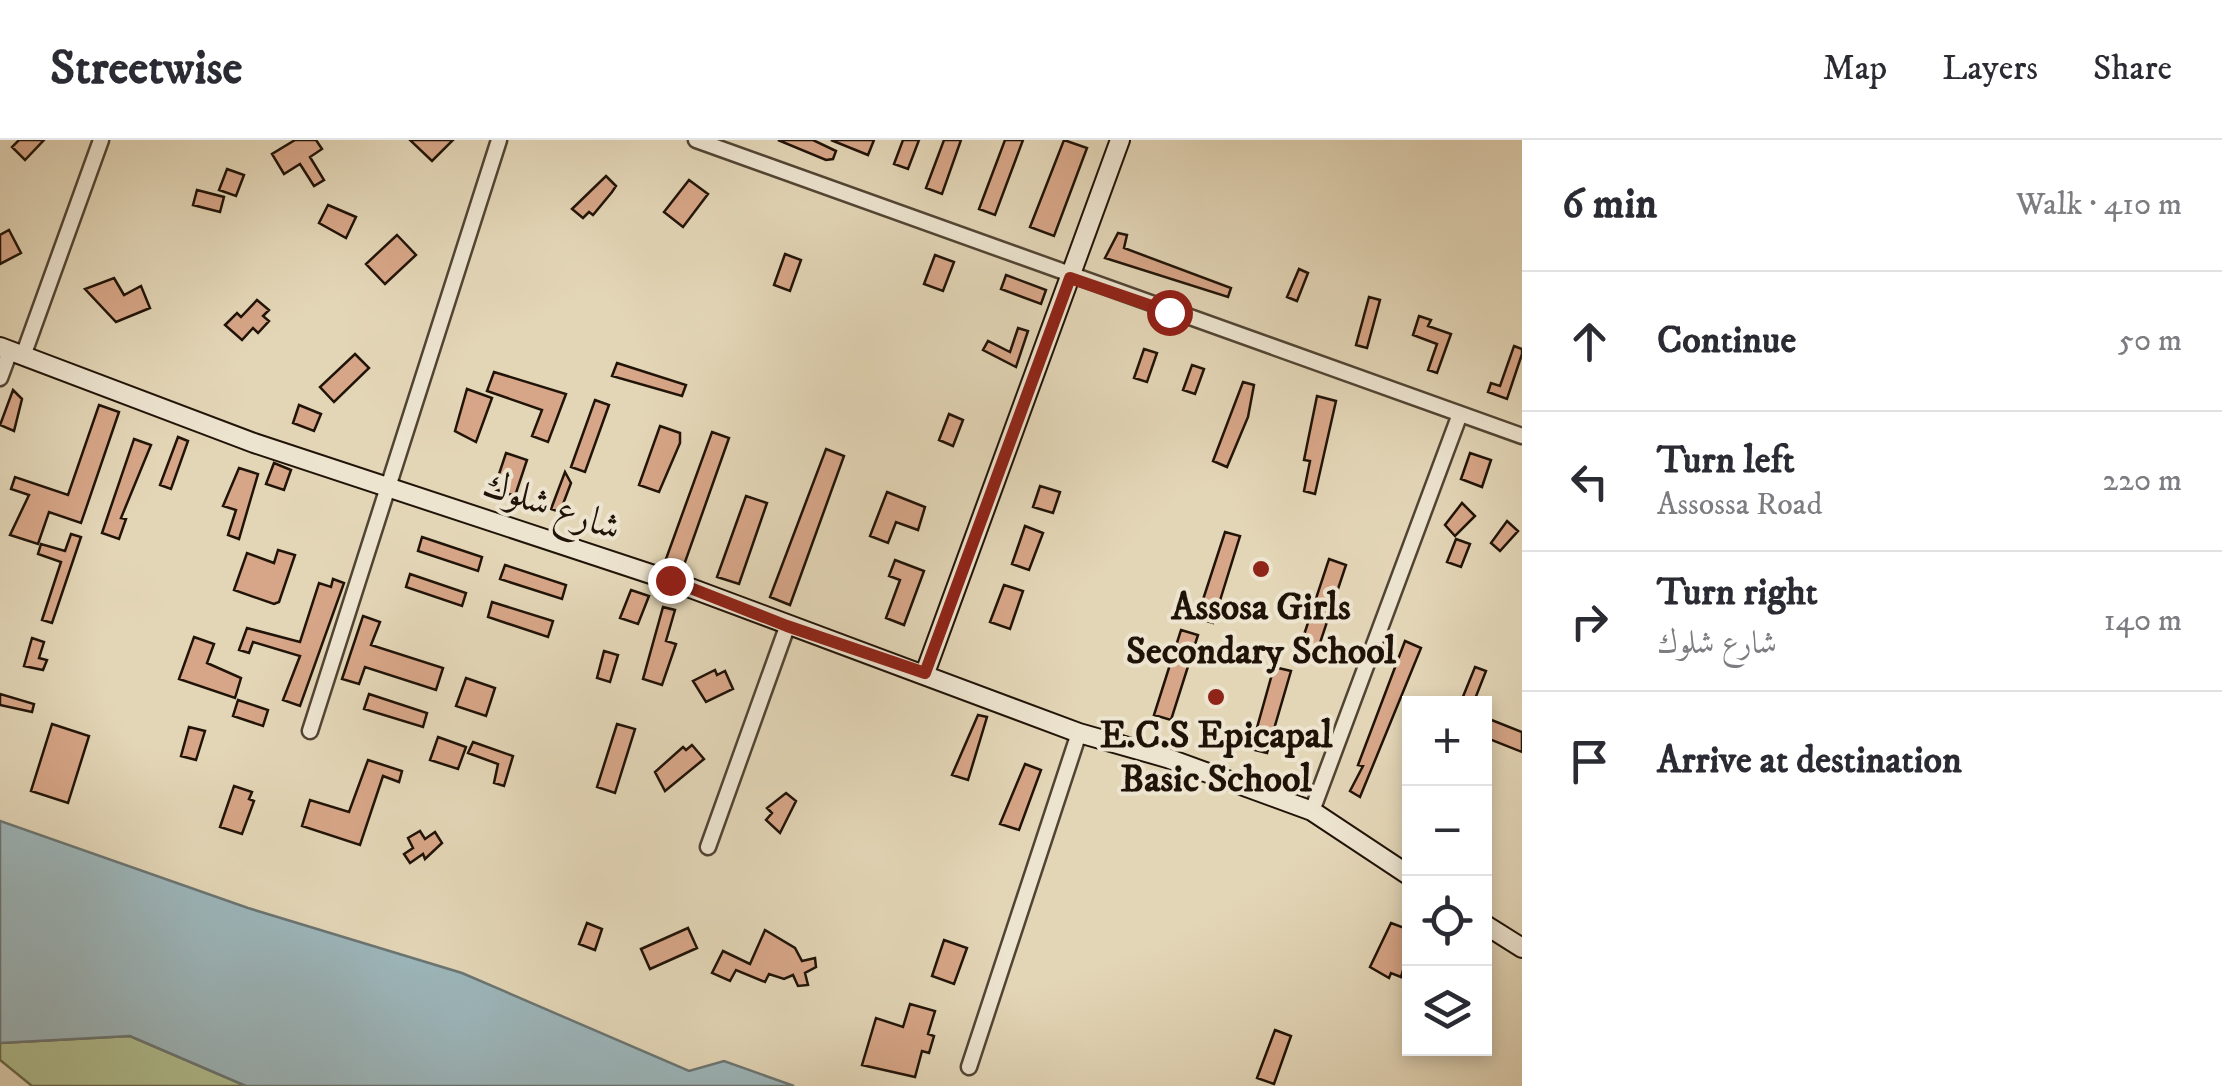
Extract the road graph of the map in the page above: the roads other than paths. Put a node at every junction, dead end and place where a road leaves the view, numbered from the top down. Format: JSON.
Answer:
{"nodes":[{"id":1,"x":101,"y":140,"type":"edge"},
{"id":2,"x":499,"y":140,"type":"edge"},
{"id":3,"x":696,"y":140,"type":"edge"},
{"id":4,"x":1117,"y":141,"type":"edge"},
{"id":5,"x":730,"y":146,"type":"edge"},
{"id":6,"x":1070,"y":278,"type":"junction"},
{"id":7,"x":11,"y":351,"type":"edge"},
{"id":8,"x":0,"y":378,"type":"edge"},
{"id":9,"x":1460,"y":414,"type":"junction"},
{"id":10,"x":1522,"y":436,"type":"edge"},
{"id":11,"x":388,"y":485,"type":"junction"},
{"id":12,"x":787,"y":626,"type":"junction"},
{"id":13,"x":925,"y":673,"type":"junction"},
{"id":14,"x":310,"y":731,"type":"dead end"},
{"id":15,"x":1079,"y":733,"type":"junction"},
{"id":16,"x":1312,"y":811,"type":"junction"},
{"id":17,"x":708,"y":848,"type":"dead end"},
{"id":18,"x":1402,"y":871,"type":"edge"},
{"id":19,"x":1492,"y":929,"type":"edge"},
{"id":20,"x":1522,"y":948,"type":"edge"},
{"id":21,"x":969,"y":1067,"type":"dead end"}],
"edges":[{"from":1,"to":7,"type":"street"},
{"from":2,"to":11,"type":"street"},
{"from":3,"to":5,"type":"street"},
{"from":4,"to":6,"type":"street"},
{"from":5,"to":6,"type":"street"},
{"from":6,"to":9,"type":"street"},
{"from":6,"to":13,"type":"street"},
{"from":7,"to":8,"type":"street"},
{"from":7,"to":11,"type":"street","name":"شارع شلوك"},
{"from":9,"to":10,"type":"street"},
{"from":9,"to":16,"type":"street"},
{"from":11,"to":12,"type":"street","name":"شارع شلوك"},
{"from":11,"to":14,"type":"street"},
{"from":12,"to":13,"type":"street","name":"شارع شلوك"},
{"from":12,"to":17,"type":"street"},
{"from":13,"to":15,"type":"street","name":"شارع شلوك"},
{"from":15,"to":16,"type":"street","name":"شارع شلوك"},
{"from":15,"to":21,"type":"street"},
{"from":16,"to":18,"type":"street","name":"شارع شلوك"},
{"from":19,"to":20,"type":"street"}]}
